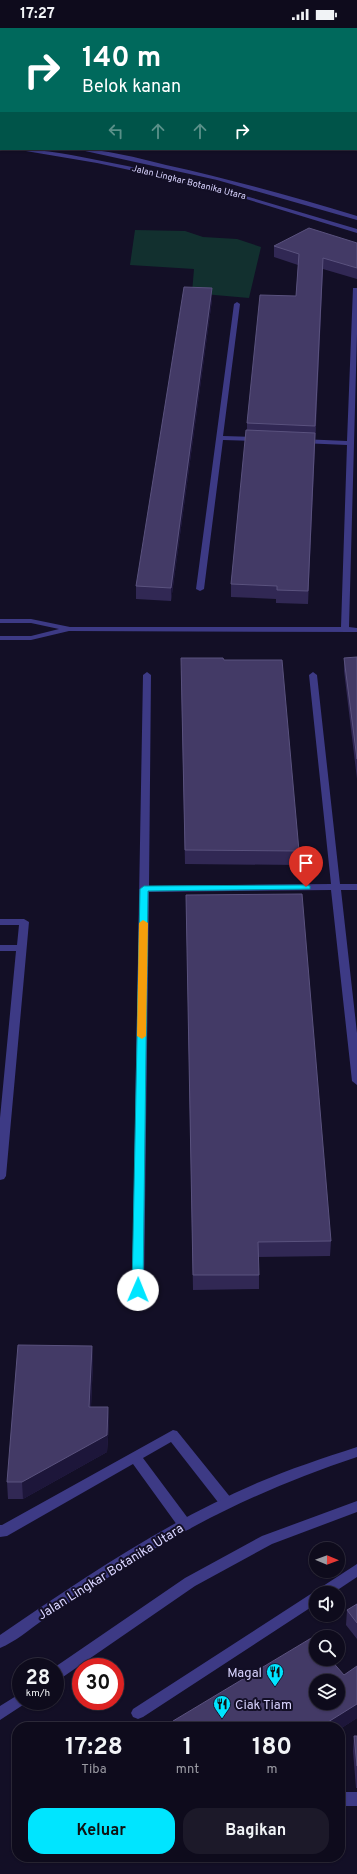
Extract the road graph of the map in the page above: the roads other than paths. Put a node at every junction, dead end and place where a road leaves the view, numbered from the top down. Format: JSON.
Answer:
{"nodes":[{"id":1,"x":23,"y":150,"type":"edge"},
{"id":2,"x":85,"y":150,"type":"edge"},
{"id":3,"x":357,"y":218,"type":"edge"},
{"id":4,"x":357,"y":231,"type":"edge"},
{"id":5,"x":355,"y":289,"type":"dead end"},
{"id":6,"x":237,"y":304,"type":"dead end"},
{"id":7,"x":219,"y":438,"type":"junction"},
{"id":8,"x":266,"y":440,"type":"edge"},
{"id":9,"x":296,"y":441,"type":"edge"},
{"id":10,"x":351,"y":443,"type":"junction"},
{"id":11,"x":200,"y":590,"type":"dead end"},
{"id":12,"x":0,"y":621,"type":"edge"},
{"id":13,"x":70,"y":629,"type":"junction"},
{"id":14,"x":345,"y":630,"type":"junction"},
{"id":15,"x":357,"y":630,"type":"edge"},
{"id":16,"x":0,"y":638,"type":"edge"},
{"id":17,"x":147,"y":675,"type":"dead end"},
{"id":18,"x":313,"y":675,"type":"dead end"},
{"id":19,"x":336,"y":887,"type":"junction"},
{"id":20,"x":357,"y":887,"type":"edge"},
{"id":21,"x":144,"y":889,"type":"junction"},
{"id":22,"x":0,"y":922,"type":"edge"},
{"id":23,"x":0,"y":948,"type":"edge"},
{"id":24,"x":22,"y":948,"type":"junction"},
{"id":25,"x":357,"y":1081,"type":"edge"},
{"id":26,"x":0,"y":1176,"type":"edge"},
{"id":27,"x":138,"y":1290,"type":"dead end"},
{"id":28,"x":357,"y":1452,"type":"edge"},
{"id":29,"x":135,"y":1457,"type":"junction"},
{"id":30,"x":226,"y":1502,"type":"junction"},
{"id":31,"x":357,"y":1506,"type":"edge"},
{"id":32,"x":185,"y":1525,"type":"junction"},
{"id":33,"x":0,"y":1530,"type":"edge"},
{"id":34,"x":357,"y":1570,"type":"edge"},
{"id":35,"x":333,"y":1586,"type":"edge"},
{"id":36,"x":309,"y":1602,"type":"edge"},
{"id":37,"x":0,"y":1642,"type":"edge"},
{"id":38,"x":64,"y":1668,"type":"edge"},
{"id":39,"x":12,"y":1705,"type":"edge"},
{"id":40,"x":138,"y":1713,"type":"dead end"},
{"id":41,"x":0,"y":1714,"type":"edge"},
{"id":42,"x":345,"y":1799,"type":"edge"},
{"id":43,"x":357,"y":1799,"type":"edge"}],
"edges":[{"from":1,"to":4,"type":"street","name":"Jalan Lingkar Botanika Utara"},
{"from":2,"to":3,"type":"street","name":"Jalan Lingkar Botanika Utara"},
{"from":5,"to":10,"type":"street"},
{"from":6,"to":7,"type":"street"},
{"from":7,"to":8,"type":"street"},
{"from":7,"to":11,"type":"street"},
{"from":9,"to":10,"type":"street"},
{"from":10,"to":14,"type":"street"},
{"from":12,"to":13,"type":"street"},
{"from":13,"to":14,"type":"street"},
{"from":13,"to":16,"type":"street"},
{"from":14,"to":15,"type":"street"},
{"from":17,"to":21,"type":"street"},
{"from":18,"to":19,"type":"street"},
{"from":19,"to":20,"type":"street"},
{"from":19,"to":21,"type":"street"},
{"from":19,"to":25,"type":"street"},
{"from":21,"to":27,"type":"street"},
{"from":22,"to":24,"type":"street"},
{"from":23,"to":24,"type":"street"},
{"from":24,"to":26,"type":"street"},
{"from":28,"to":30,"type":"street","name":"Jalan Lingkar Botanika Utara"},
{"from":29,"to":30,"type":"street"},
{"from":29,"to":32,"type":"street"},
{"from":29,"to":33,"type":"street"},
{"from":30,"to":32,"type":"street","name":"Jalan Lingkar Botanika Utara"},
{"from":31,"to":38,"type":"street"},
{"from":32,"to":37,"type":"street","name":"Jalan Lingkar Botanika Utara"},
{"from":34,"to":35,"type":"street"},
{"from":36,"to":40,"type":"street"},
{"from":39,"to":41,"type":"street"},
{"from":42,"to":43,"type":"street"}]}
